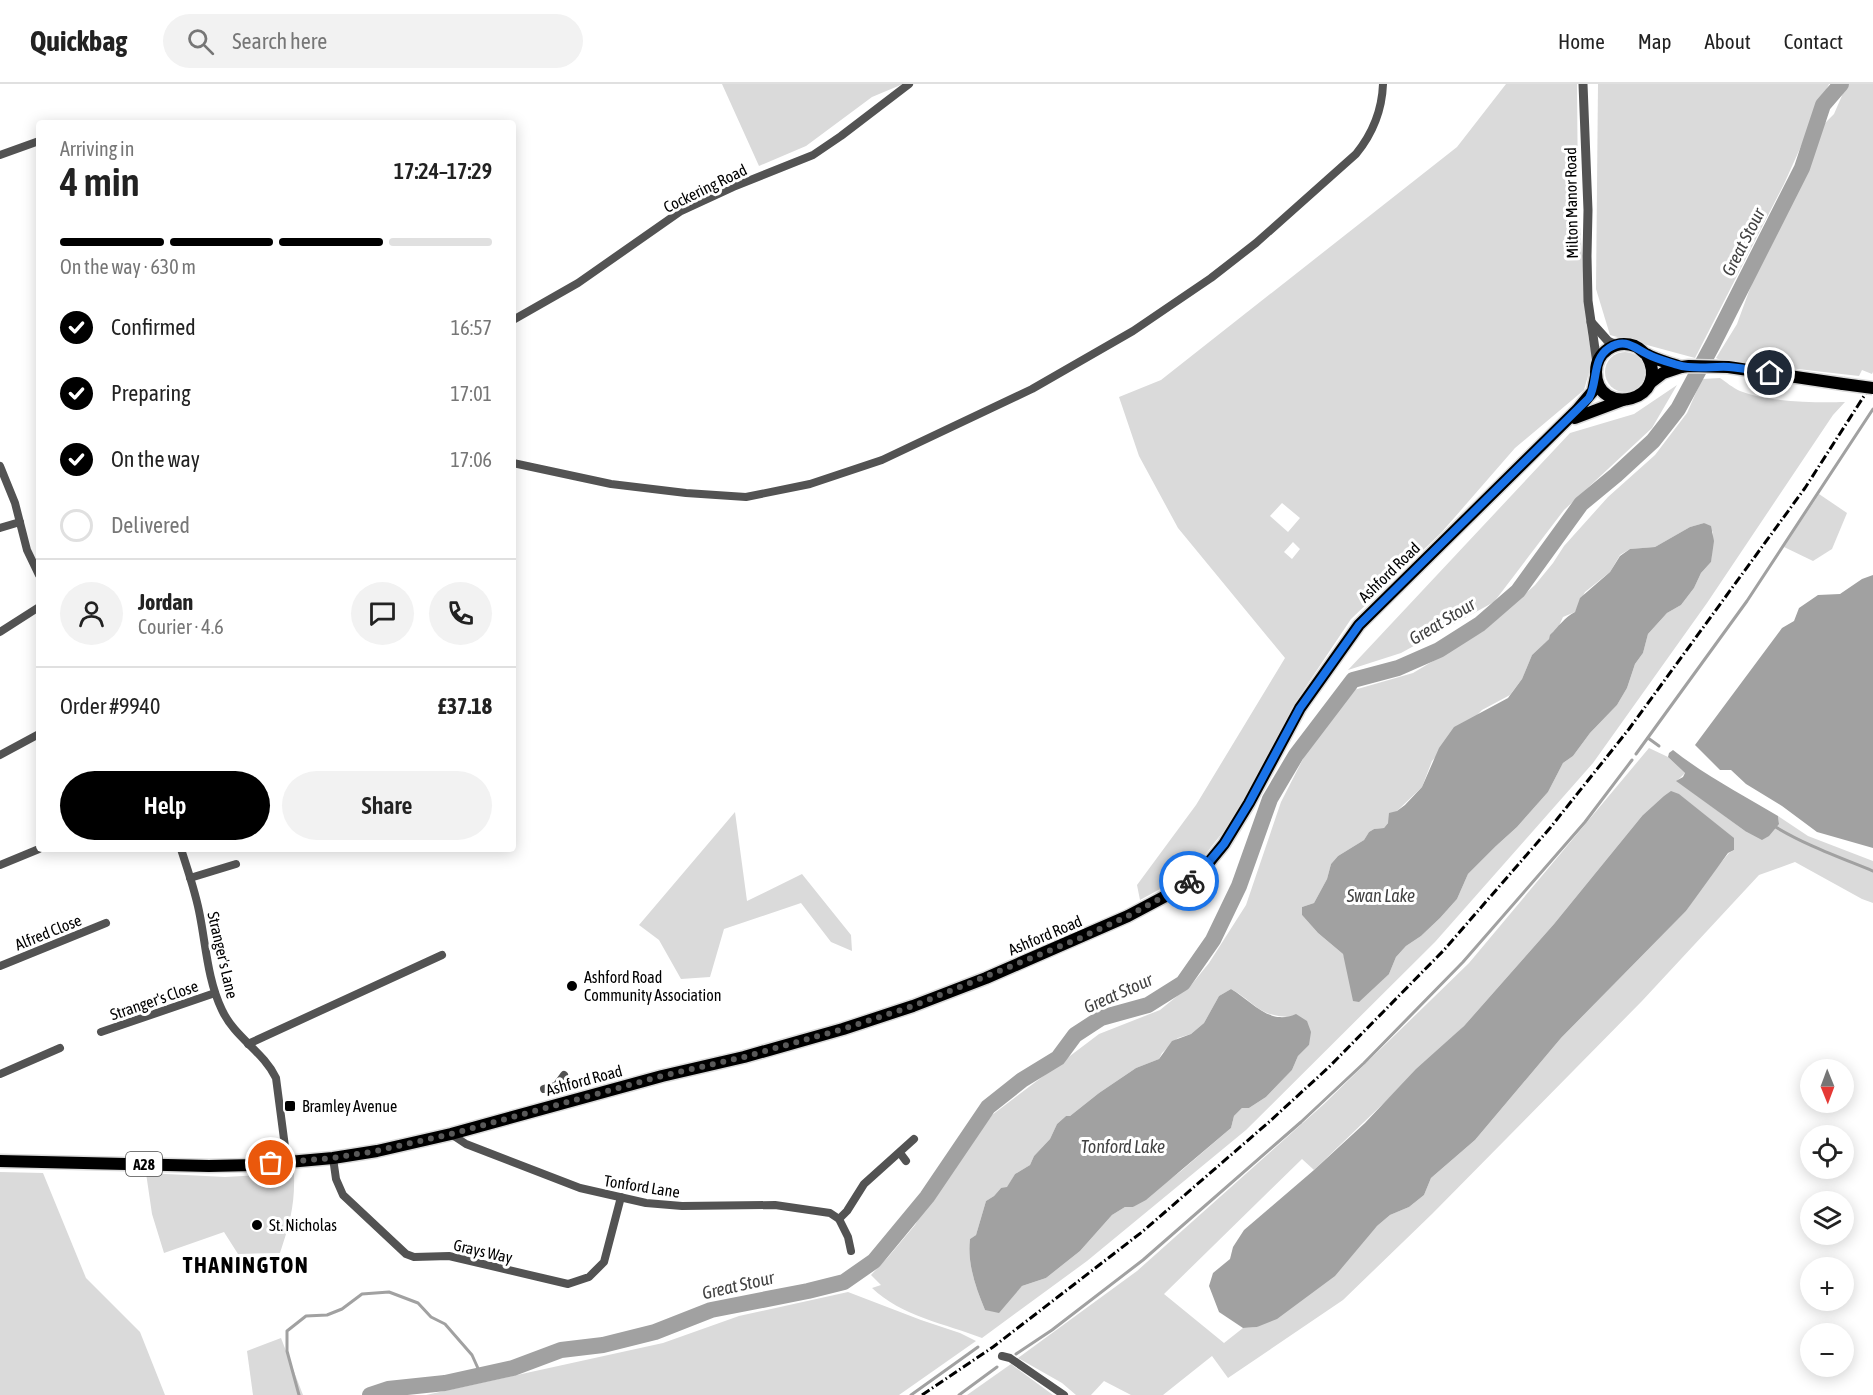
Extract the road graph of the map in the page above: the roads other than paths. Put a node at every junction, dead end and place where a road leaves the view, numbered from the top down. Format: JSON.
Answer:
{"nodes":[{"id":1,"x":909,"y":84,"type":"edge"},
{"id":2,"x":1383,"y":84,"type":"edge"},
{"id":3,"x":1583,"y":84,"type":"edge"},
{"id":4,"x":36,"y":142,"type":"edge"},
{"id":5,"x":0,"y":154,"type":"edge"},
{"id":6,"x":516,"y":318,"type":"edge"},
{"id":7,"x":1591,"y":322,"type":"junction"},
{"id":8,"x":1616,"y":345,"type":"junction"},
{"id":9,"x":1646,"y":354,"type":"junction"},
{"id":10,"x":1597,"y":363,"type":"junction"},
{"id":11,"x":1685,"y":366,"type":"junction"},
{"id":12,"x":1596,"y":376,"type":"junction"},
{"id":13,"x":1650,"y":383,"type":"junction"},
{"id":14,"x":1873,"y":388,"type":"edge"},
{"id":15,"x":1623,"y":400,"type":"junction"},
{"id":16,"x":1563,"y":425,"type":"junction"},
{"id":17,"x":516,"y":464,"type":"edge"},
{"id":18,"x":0,"y":466,"type":"edge"},
{"id":19,"x":20,"y":522,"type":"junction"},
{"id":20,"x":0,"y":528,"type":"edge"},
{"id":21,"x":36,"y":569,"type":"edge"},
{"id":22,"x":36,"y":609,"type":"edge"},
{"id":23,"x":0,"y":632,"type":"edge"},
{"id":24,"x":36,"y":736,"type":"edge"},
{"id":25,"x":0,"y":755,"type":"edge"},
{"id":26,"x":36,"y":850,"type":"edge"},
{"id":27,"x":182,"y":852,"type":"edge"},
{"id":28,"x":236,"y":864,"type":"dead end"},
{"id":29,"x":0,"y":865,"type":"edge"},
{"id":30,"x":190,"y":878,"type":"junction"},
{"id":31,"x":106,"y":922,"type":"dead end"},
{"id":32,"x":442,"y":955,"type":"dead end"},
{"id":33,"x":0,"y":966,"type":"edge"},
{"id":34,"x":215,"y":993,"type":"junction"},
{"id":35,"x":101,"y":1032,"type":"dead end"},
{"id":36,"x":248,"y":1044,"type":"junction"},
{"id":37,"x":60,"y":1048,"type":"dead end"},
{"id":38,"x":47,"y":1054,"type":"junction"},
{"id":39,"x":51,"y":1065,"type":"dead end"},
{"id":40,"x":0,"y":1074,"type":"edge"},
{"id":41,"x":564,"y":1075,"type":"dead end"},
{"id":42,"x":544,"y":1089,"type":"dead end"},
{"id":43,"x":451,"y":1134,"type":"junction"},
{"id":44,"x":914,"y":1139,"type":"dead end"},
{"id":45,"x":900,"y":1153,"type":"junction"},
{"id":46,"x":333,"y":1158,"type":"junction"},
{"id":47,"x":0,"y":1161,"type":"edge"},
{"id":48,"x":906,"y":1161,"type":"dead end"},
{"id":49,"x":287,"y":1162,"type":"junction"},
{"id":50,"x":621,"y":1197,"type":"junction"},
{"id":51,"x":839,"y":1218,"type":"junction"},
{"id":52,"x":851,"y":1251,"type":"dead end"},
{"id":53,"x":1002,"y":1356,"type":"dead end"},
{"id":54,"x":1064,"y":1395,"type":"edge"}],
"edges":[{"from":1,"to":6,"type":"street","name":"Cockering Road"},
{"from":2,"to":17,"type":"street"},
{"from":3,"to":7,"type":"street","name":"Milton Manor Road"},
{"from":4,"to":5,"type":"street"},
{"from":7,"to":8,"type":"street"},
{"from":7,"to":10,"type":"street","name":"Milton Manor Road"},
{"from":8,"to":9,"type":"highway"},
{"from":8,"to":10,"type":"highway"},
{"from":9,"to":11,"type":"highway"},
{"from":9,"to":13,"type":"highway"},
{"from":10,"to":12,"type":"highway"},
{"from":11,"to":13,"type":"highway"},
{"from":11,"to":14,"type":"highway","bridge":true},
{"from":12,"to":15,"type":"highway"},
{"from":12,"to":16,"type":"highway","name":"Ashford Road","number":"A28"},
{"from":13,"to":15,"type":"highway"},
{"from":15,"to":16,"type":"highway","name":"Ashford Road","number":"A28"},
{"from":16,"to":43,"type":"highway","name":"Ashford Road","number":"A28"},
{"from":18,"to":19,"type":"street"},
{"from":19,"to":20,"type":"street"},
{"from":19,"to":21,"type":"street"},
{"from":22,"to":23,"type":"street"},
{"from":24,"to":25,"type":"street"},
{"from":26,"to":29,"type":"street"},
{"from":27,"to":30,"type":"street","name":"Stranger's Lane"},
{"from":28,"to":30,"type":"street"},
{"from":30,"to":34,"type":"street","name":"Stranger's Lane"},
{"from":31,"to":33,"type":"street","name":"Alfred Close"},
{"from":32,"to":36,"type":"street"},
{"from":34,"to":35,"type":"street","name":"Stranger's Close"},
{"from":34,"to":36,"type":"street","name":"Stranger's Lane"},
{"from":36,"to":49,"type":"street","name":"Stranger's Lane"},
{"from":37,"to":38,"type":"street"},
{"from":38,"to":39,"type":"street"},
{"from":38,"to":40,"type":"street"},
{"from":41,"to":42,"type":"street"},
{"from":43,"to":46,"type":"highway","name":"Ashford Road","number":"A28"},
{"from":43,"to":50,"type":"street","name":"Tonford Lane"},
{"from":44,"to":45,"type":"street"},
{"from":45,"to":48,"type":"street"},
{"from":45,"to":51,"type":"street"},
{"from":46,"to":49,"type":"highway","number":"A28"},
{"from":46,"to":50,"type":"street","name":"Grays Way"},
{"from":47,"to":49,"type":"highway","number":"A28"},
{"from":50,"to":51,"type":"street","name":"Tonford Lane"},
{"from":51,"to":52,"type":"street"},
{"from":53,"to":54,"type":"street"}]}
